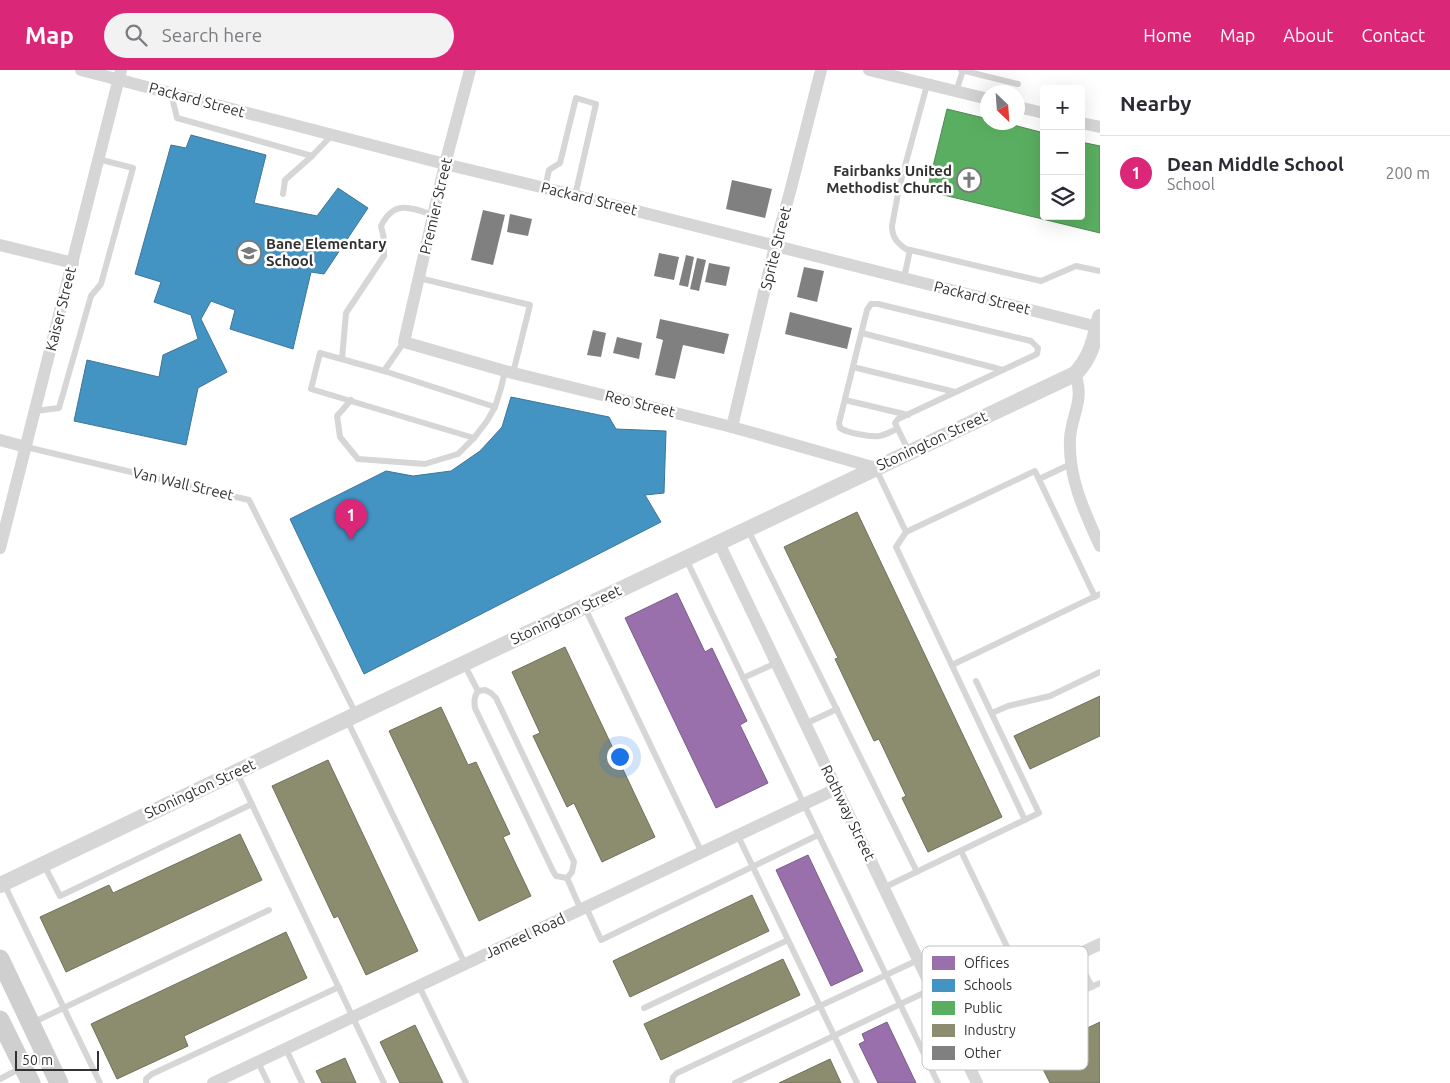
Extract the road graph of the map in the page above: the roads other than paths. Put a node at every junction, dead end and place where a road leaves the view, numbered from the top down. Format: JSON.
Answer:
{"nodes":[{"id":1,"x":81,"y":70,"type":"edge"},
{"id":2,"x":470,"y":70,"type":"edge"},
{"id":3,"x":821,"y":70,"type":"edge"},
{"id":4,"x":869,"y":70,"type":"edge"},
{"id":5,"x":962,"y":70,"type":"edge"},
{"id":6,"x":898,"y":73,"type":"edge"},
{"id":7,"x":119,"y":75,"type":"edge"},
{"id":8,"x":1018,"y":84,"type":"dead end"},
{"id":9,"x":927,"y":85,"type":"junction"},
{"id":10,"x":956,"y":92,"type":"junction"},
{"id":11,"x":171,"y":93,"type":"junction"},
{"id":12,"x":980,"y":98,"type":"edge"},
{"id":13,"x":1025,"y":109,"type":"edge"},
{"id":14,"x":1040,"y":113,"type":"edge"},
{"id":15,"x":1085,"y":124,"type":"edge"},
{"id":16,"x":1100,"y":128,"type":"edge"},
{"id":17,"x":332,"y":135,"type":"junction"},
{"id":18,"x":312,"y":156,"type":"junction"},
{"id":19,"x":98,"y":159,"type":"junction"},
{"id":20,"x":445,"y":164,"type":"junction"},
{"id":21,"x":545,"y":188,"type":"junction"},
{"id":22,"x":283,"y":194,"type":"dead end"},
{"id":23,"x":575,"y":196,"type":"junction"},
{"id":24,"x":434,"y":215,"type":"junction"},
{"id":25,"x":0,"y":245,"type":"edge"},
{"id":26,"x":775,"y":246,"type":"junction"},
{"id":27,"x":910,"y":250,"type":"junction"},
{"id":28,"x":73,"y":263,"type":"junction"},
{"id":29,"x":1100,"y":272,"type":"edge"},
{"id":30,"x":419,"y":278,"type":"junction"},
{"id":31,"x":904,"y":278,"type":"junction"},
{"id":32,"x":1099,"y":322,"type":"edge"},
{"id":33,"x":862,"y":333,"type":"junction"},
{"id":34,"x":404,"y":342,"type":"junction"},
{"id":35,"x":342,"y":359,"type":"junction"},
{"id":36,"x":853,"y":367,"type":"junction"},
{"id":37,"x":1003,"y":370,"type":"junction"},
{"id":38,"x":384,"y":371,"type":"junction"},
{"id":39,"x":509,"y":372,"type":"junction"},
{"id":40,"x":1075,"y":374,"type":"junction"},
{"id":41,"x":955,"y":392,"type":"junction"},
{"id":42,"x":350,"y":400,"type":"junction"},
{"id":43,"x":845,"y":400,"type":"junction"},
{"id":44,"x":495,"y":407,"type":"junction"},
{"id":45,"x":35,"y":411,"type":"junction"},
{"id":46,"x":908,"y":415,"type":"junction"},
{"id":47,"x":732,"y":427,"type":"junction"},
{"id":48,"x":897,"y":428,"type":"junction"},
{"id":49,"x":474,"y":438,"type":"junction"},
{"id":50,"x":0,"y":442,"type":"edge"},
{"id":51,"x":26,"y":447,"type":"junction"},
{"id":52,"x":909,"y":452,"type":"junction"},
{"id":53,"x":1071,"y":464,"type":"junction"},
{"id":54,"x":876,"y":468,"type":"junction"},
{"id":55,"x":1039,"y":479,"type":"junction"},
{"id":56,"x":747,"y":529,"type":"junction"},
{"id":57,"x":906,"y":532,"type":"junction"},
{"id":58,"x":719,"y":543,"type":"junction"},
{"id":59,"x":1100,"y":546,"type":"edge"},
{"id":60,"x":0,"y":548,"type":"edge"},
{"id":61,"x":686,"y":559,"type":"junction"},
{"id":62,"x":1097,"y":596,"type":"edge"},
{"id":63,"x":584,"y":607,"type":"junction"},
{"id":64,"x":776,"y":663,"type":"junction"},
{"id":65,"x":464,"y":664,"type":"junction"},
{"id":66,"x":952,"y":665,"type":"junction"},
{"id":67,"x":1100,"y":672,"type":"edge"},
{"id":68,"x":743,"y":678,"type":"junction"},
{"id":69,"x":976,"y":681,"type":"dead end"},
{"id":70,"x":478,"y":692,"type":"junction"},
{"id":71,"x":836,"y":709,"type":"junction"},
{"id":72,"x":992,"y":713,"type":"junction"},
{"id":73,"x":352,"y":717,"type":"junction"},
{"id":74,"x":805,"y":724,"type":"junction"},
{"id":75,"x":237,"y":772,"type":"junction"},
{"id":76,"x":836,"y":789,"type":"junction"},
{"id":77,"x":252,"y":804,"type":"junction"},
{"id":78,"x":804,"y":805,"type":"junction"},
{"id":79,"x":1025,"y":820,"type":"junction"},
{"id":80,"x":818,"y":835,"type":"junction"},
{"id":81,"x":738,"y":836,"type":"junction"},
{"id":82,"x":961,"y":851,"type":"junction"},
{"id":83,"x":702,"y":852,"type":"junction"},
{"id":84,"x":43,"y":864,"type":"junction"},
{"id":85,"x":753,"y":867,"type":"junction"},
{"id":86,"x":917,"y":872,"type":"junction"},
{"id":87,"x":567,"y":878,"type":"junction"},
{"id":88,"x":2,"y":884,"type":"edge"},
{"id":89,"x":883,"y":888,"type":"junction"},
{"id":90,"x":584,"y":908,"type":"junction"},
{"id":91,"x":269,"y":910,"type":"dead end"},
{"id":92,"x":788,"y":940,"type":"junction"},
{"id":93,"x":1100,"y":944,"type":"edge"},
{"id":94,"x":1007,"y":946,"type":"edge"},
{"id":95,"x":1088,"y":950,"type":"edge"},
{"id":96,"x":0,"y":959,"type":"edge"},
{"id":97,"x":918,"y":960,"type":"junction"},
{"id":98,"x":465,"y":964,"type":"junction"},
{"id":99,"x":922,"y":968,"type":"edge"},
{"id":100,"x":886,"y":974,"type":"junction"},
{"id":101,"x":1088,"y":979,"type":"edge"},
{"id":102,"x":1100,"y":983,"type":"edge"},
{"id":103,"x":419,"y":986,"type":"junction"},
{"id":104,"x":339,"y":987,"type":"junction"},
{"id":105,"x":1092,"y":987,"type":"junction"},
{"id":106,"x":1088,"y":989,"type":"edge"},
{"id":107,"x":922,"y":994,"type":"edge"},
{"id":108,"x":900,"y":1004,"type":"junction"},
{"id":109,"x":820,"y":1006,"type":"junction"},
{"id":110,"x":644,"y":1008,"type":"dead end"},
{"id":111,"x":64,"y":1009,"type":"junction"},
{"id":112,"x":353,"y":1017,"type":"junction"},
{"id":113,"x":0,"y":1020,"type":"edge"},
{"id":114,"x":31,"y":1024,"type":"junction"},
{"id":115,"x":834,"y":1036,"type":"junction"},
{"id":116,"x":286,"y":1049,"type":"junction"},
{"id":117,"x":922,"y":1050,"type":"edge"},
{"id":118,"x":258,"y":1062,"type":"junction"},
{"id":119,"x":932,"y":1070,"type":"edge"},
{"id":120,"x":971,"y":1070,"type":"edge"},
{"id":121,"x":27,"y":1075,"type":"edge"},
{"id":122,"x":0,"y":1079,"type":"edge"},
{"id":123,"x":59,"y":1083,"type":"edge"},
{"id":124,"x":100,"y":1083,"type":"edge"},
{"id":125,"x":146,"y":1083,"type":"edge"},
{"id":126,"x":214,"y":1083,"type":"edge"},
{"id":127,"x":268,"y":1083,"type":"edge"},
{"id":128,"x":302,"y":1083,"type":"edge"},
{"id":129,"x":384,"y":1083,"type":"edge"},
{"id":130,"x":466,"y":1083,"type":"edge"},
{"id":131,"x":672,"y":1083,"type":"edge"},
{"id":132,"x":735,"y":1083,"type":"edge"},
{"id":133,"x":858,"y":1083,"type":"edge"},
{"id":134,"x":938,"y":1083,"type":"edge"},
{"id":135,"x":977,"y":1083,"type":"edge"}],
"edges":[{"from":1,"to":7,"type":"street","name":"Packard Street"},
{"from":2,"to":20,"type":"street","name":"Premier Street"},
{"from":3,"to":26,"type":"street","name":"Sprite Street"},
{"from":4,"to":6,"type":"street"},
{"from":5,"to":8,"type":"lane"},
{"from":5,"to":10,"type":"lane"},
{"from":6,"to":9,"type":"street"},
{"from":7,"to":11,"type":"street","name":"Packard Street"},
{"from":7,"to":19,"type":"street","name":"Kaiser Street"},
{"from":9,"to":10,"type":"street"},
{"from":9,"to":27,"type":"lane"},
{"from":10,"to":12,"type":"street"},
{"from":11,"to":17,"type":"street","name":"Packard Street"},
{"from":11,"to":18,"type":"lane"},
{"from":13,"to":14,"type":"street"},
{"from":15,"to":16,"type":"street"},
{"from":17,"to":18,"type":"lane"},
{"from":17,"to":20,"type":"street","name":"Packard Street"},
{"from":18,"to":22,"type":"lane"},
{"from":19,"to":28,"type":"street","name":"Kaiser Street"},
{"from":19,"to":45,"type":"lane"},
{"from":20,"to":21,"type":"street","name":"Packard Street"},
{"from":20,"to":24,"type":"street","name":"Premier Street"},
{"from":21,"to":23,"type":"street","name":"Packard Street"},
{"from":21,"to":23,"type":"lane"},
{"from":23,"to":26,"type":"street","name":"Packard Street"},
{"from":24,"to":30,"type":"street","name":"Premier Street"},
{"from":24,"to":35,"type":"lane"},
{"from":25,"to":28,"type":"street"},
{"from":26,"to":31,"type":"street","name":"Packard Street"},
{"from":26,"to":47,"type":"street","name":"Sprite Street"},
{"from":27,"to":29,"type":"lane"},
{"from":27,"to":31,"type":"lane"},
{"from":28,"to":45,"type":"street","name":"Kaiser Street"},
{"from":30,"to":34,"type":"street","name":"Premier Street"},
{"from":30,"to":39,"type":"lane"},
{"from":31,"to":32,"type":"street","name":"Packard Street"},
{"from":32,"to":40,"type":"street","name":"Stonington Street"},
{"from":33,"to":36,"type":"lane"},
{"from":33,"to":37,"type":"lane"},
{"from":33,"to":37,"type":"lane"},
{"from":34,"to":38,"type":"lane"},
{"from":34,"to":39,"type":"street","name":"Reo Street"},
{"from":35,"to":38,"type":"lane"},
{"from":35,"to":42,"type":"lane"},
{"from":36,"to":41,"type":"lane"},
{"from":36,"to":43,"type":"lane"},
{"from":37,"to":41,"type":"lane"},
{"from":38,"to":44,"type":"lane"},
{"from":39,"to":44,"type":"lane"},
{"from":39,"to":47,"type":"street","name":"Reo Street"},
{"from":40,"to":52,"type":"street","name":"Stonington Street"},
{"from":40,"to":53,"type":"street"},
{"from":41,"to":46,"type":"lane"},
{"from":42,"to":49,"type":"lane"},
{"from":42,"to":49,"type":"lane"},
{"from":43,"to":46,"type":"lane"},
{"from":43,"to":48,"type":"lane"},
{"from":44,"to":49,"type":"lane"},
{"from":45,"to":51,"type":"street","name":"Kaiser Street"},
{"from":46,"to":48,"type":"lane"},
{"from":47,"to":54,"type":"street","name":"Reo Street"},
{"from":48,"to":52,"type":"lane"},
{"from":50,"to":51,"type":"street","name":"Van Wall Street"},
{"from":51,"to":60,"type":"street","name":"Kaiser Street"},
{"from":51,"to":73,"type":"lane","name":"Van Wall Street"},
{"from":52,"to":54,"type":"street","name":"Stonington Street"},
{"from":53,"to":55,"type":"lane"},
{"from":53,"to":59,"type":"street"},
{"from":54,"to":56,"type":"street","name":"Stonington Street"},
{"from":54,"to":57,"type":"lane"},
{"from":55,"to":57,"type":"lane"},
{"from":55,"to":62,"type":"lane"},
{"from":56,"to":58,"type":"street","name":"Stonington Street"},
{"from":56,"to":71,"type":"lane"},
{"from":57,"to":66,"type":"lane"},
{"from":58,"to":61,"type":"street","name":"Stonington Street"},
{"from":58,"to":64,"type":"street","name":"Rothway Street"},
{"from":61,"to":63,"type":"street","name":"Stonington Street"},
{"from":61,"to":68,"type":"lane"},
{"from":62,"to":66,"type":"lane"},
{"from":63,"to":65,"type":"street","name":"Stonington Street"},
{"from":63,"to":83,"type":"lane"},
{"from":64,"to":68,"type":"lane"},
{"from":64,"to":74,"type":"street","name":"Rothway Street"},
{"from":65,"to":70,"type":"lane"},
{"from":65,"to":73,"type":"street","name":"Stonington Street"},
{"from":66,"to":79,"type":"lane"},
{"from":67,"to":72,"type":"lane"},
{"from":68,"to":78,"type":"lane"},
{"from":69,"to":72,"type":"lane"},
{"from":70,"to":87,"type":"lane"},
{"from":70,"to":87,"type":"lane"},
{"from":71,"to":74,"type":"lane"},
{"from":71,"to":86,"type":"lane"},
{"from":72,"to":79,"type":"lane"},
{"from":73,"to":75,"type":"street","name":"Stonington Street"},
{"from":73,"to":98,"type":"lane"},
{"from":74,"to":76,"type":"street","name":"Rothway Street"},
{"from":75,"to":77,"type":"lane"},
{"from":75,"to":84,"type":"street","name":"Stonington Street"},
{"from":76,"to":78,"type":"street","name":"Jameel Road"},
{"from":76,"to":89,"type":"street","name":"Rothway Street"},
{"from":77,"to":84,"type":"lane"},
{"from":77,"to":104,"type":"lane"},
{"from":78,"to":80,"type":"lane"},
{"from":78,"to":81,"type":"street","name":"Jameel Road"},
{"from":79,"to":82,"type":"lane"},
{"from":80,"to":85,"type":"lane"},
{"from":80,"to":100,"type":"lane"},
{"from":81,"to":83,"type":"street","name":"Jameel Road"},
{"from":81,"to":85,"type":"lane"},
{"from":82,"to":86,"type":"lane"},
{"from":82,"to":94,"type":"lane"},
{"from":83,"to":90,"type":"street","name":"Jameel Road"},
{"from":84,"to":88,"type":"street","name":"Stonington Street"},
{"from":85,"to":90,"type":"lane"},
{"from":85,"to":92,"type":"lane"},
{"from":86,"to":89,"type":"lane"},
{"from":87,"to":90,"type":"lane"},
{"from":88,"to":111,"type":"lane"},
{"from":89,"to":97,"type":"street","name":"Rothway Street"},
{"from":90,"to":98,"type":"street","name":"Jameel Road"},
{"from":91,"to":111,"type":"lane"},
{"from":92,"to":109,"type":"lane"},
{"from":92,"to":110,"type":"lane"},
{"from":93,"to":95,"type":"street"},
{"from":96,"to":114,"type":"main road"},
{"from":97,"to":99,"type":"street","name":"Rothway Street"},
{"from":97,"to":100,"type":"lane"},
{"from":98,"to":103,"type":"street","name":"Jameel Road"},
{"from":100,"to":108,"type":"lane"},
{"from":100,"to":109,"type":"lane"},
{"from":101,"to":105,"type":"lane"},
{"from":102,"to":105,"type":"lane"},
{"from":103,"to":112,"type":"street","name":"Jameel Road"},
{"from":103,"to":130,"type":"lane"},
{"from":104,"to":112,"type":"lane"},
{"from":104,"to":125,"type":"lane"},
{"from":105,"to":106,"type":"lane"},
{"from":107,"to":108,"type":"lane"},
{"from":108,"to":115,"type":"lane"},
{"from":108,"to":117,"type":"lane"},
{"from":109,"to":115,"type":"lane"},
{"from":109,"to":131,"type":"lane"},
{"from":111,"to":114,"type":"lane"},
{"from":111,"to":124,"type":"lane"},
{"from":112,"to":116,"type":"street","name":"Jameel Road"},
{"from":112,"to":129,"type":"lane"},
{"from":113,"to":121,"type":"main road"},
{"from":114,"to":123,"type":"main road"},
{"from":115,"to":132,"type":"lane"},
{"from":115,"to":133,"type":"lane"},
{"from":116,"to":118,"type":"street","name":"Jameel Road"},
{"from":116,"to":128,"type":"lane"},
{"from":118,"to":126,"type":"street","name":"Jameel Road"},
{"from":118,"to":127,"type":"lane"},
{"from":119,"to":134,"type":"lane"},
{"from":120,"to":135,"type":"street","name":"Rothway Street"},
{"from":121,"to":122,"type":"lane"}]}
